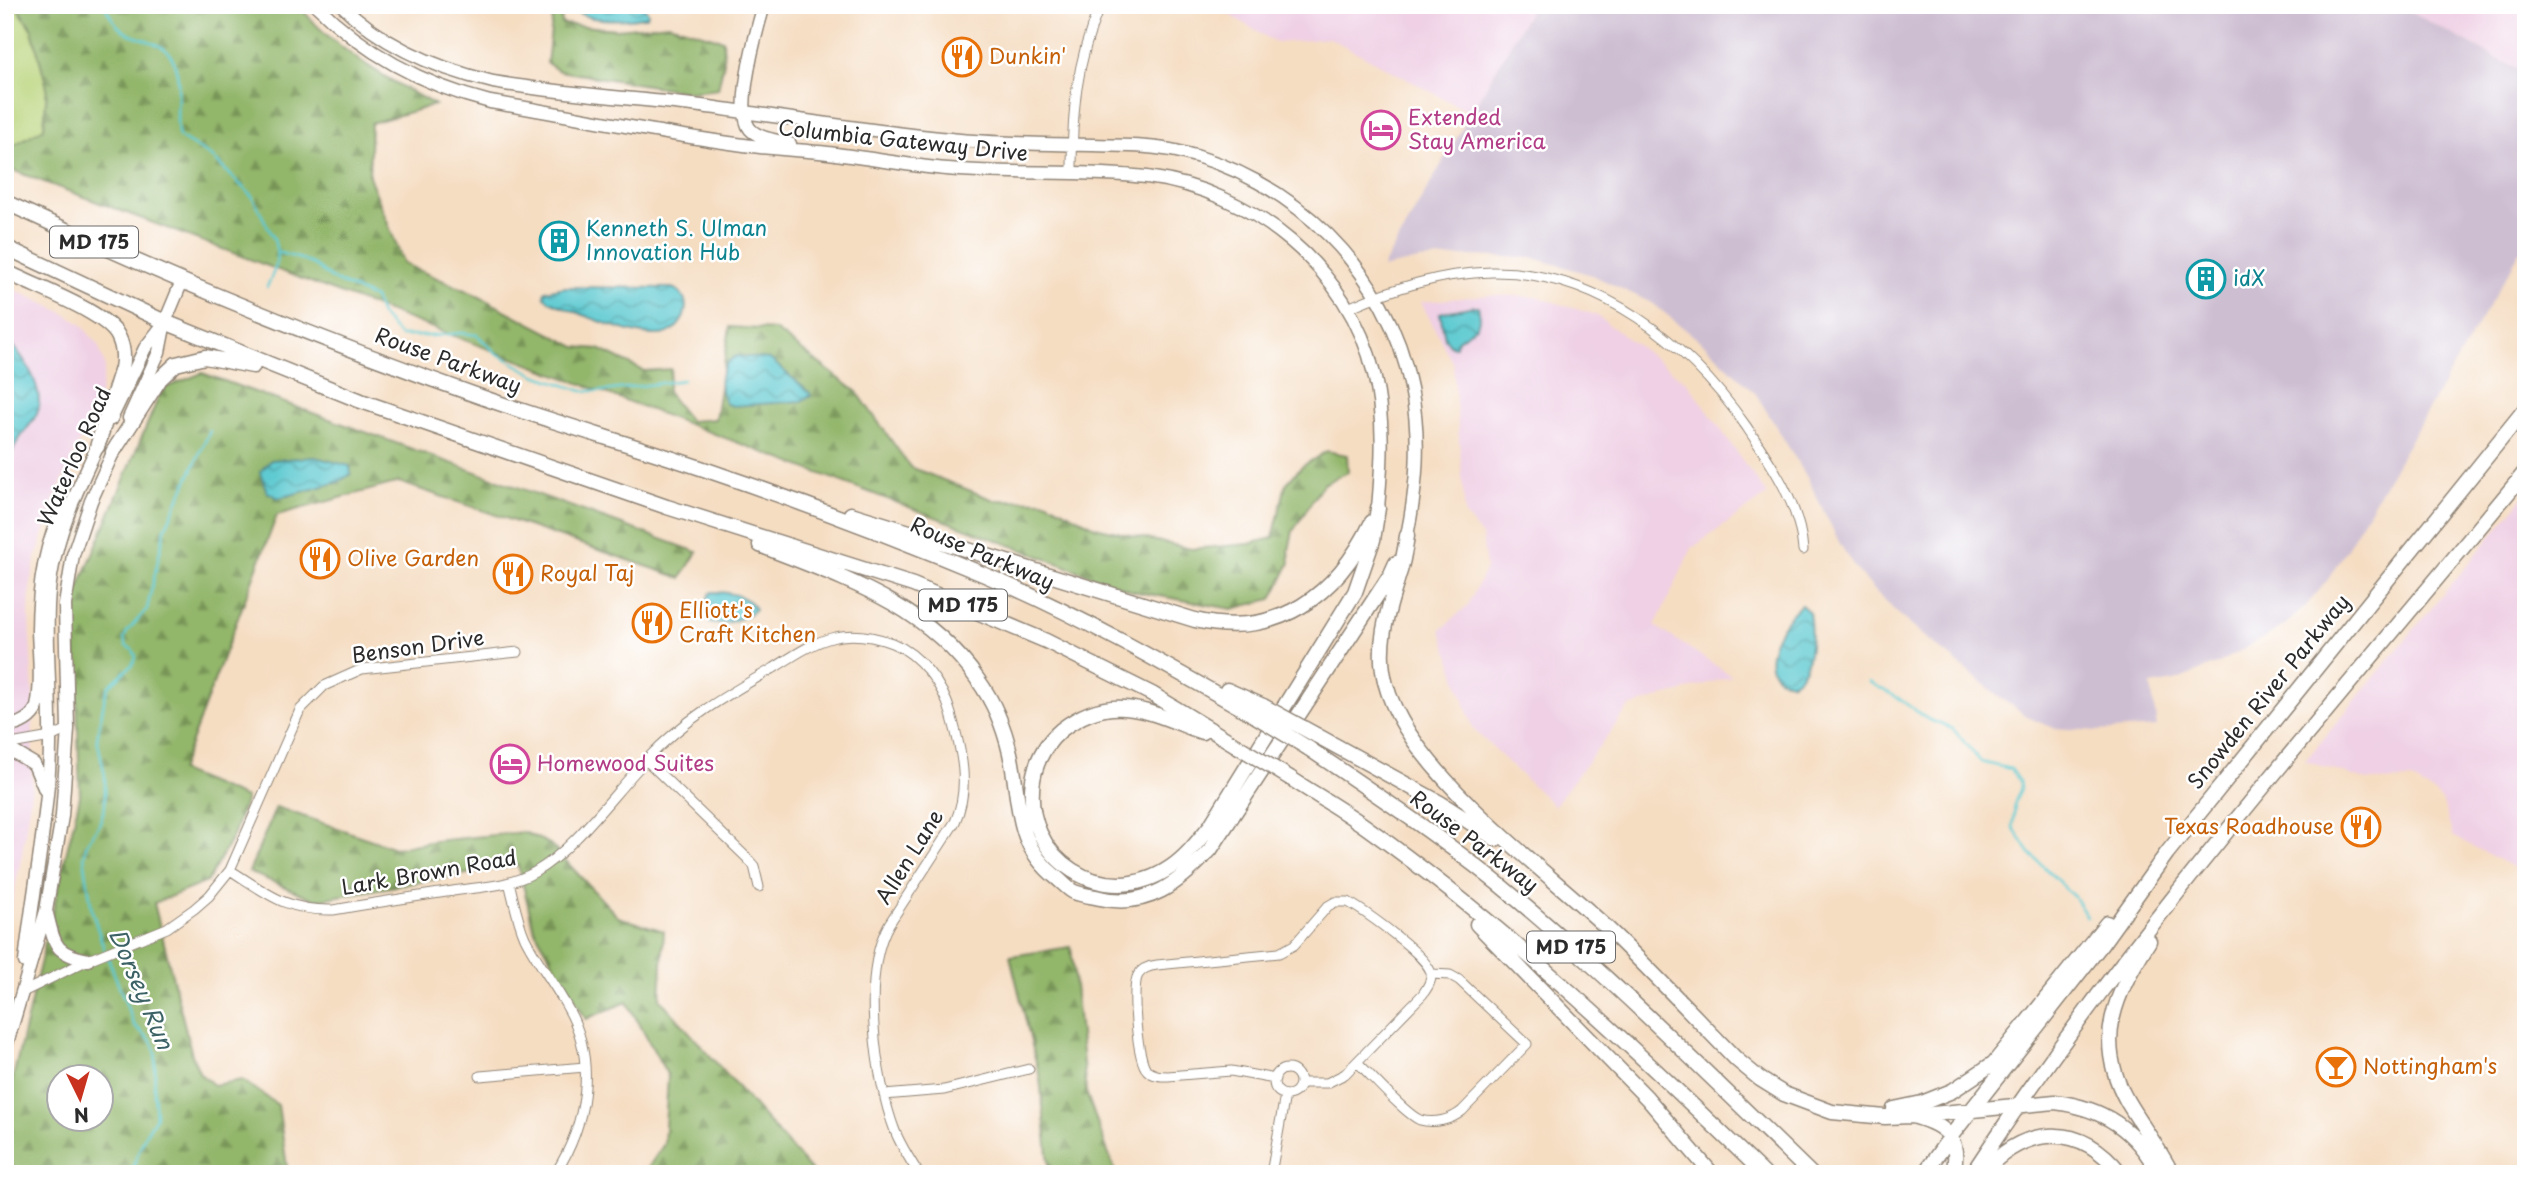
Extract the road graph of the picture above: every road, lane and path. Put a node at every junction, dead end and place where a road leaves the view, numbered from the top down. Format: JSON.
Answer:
{"nodes":[{"id":1,"x":316,"y":5,"type":"edge"},
{"id":2,"x":342,"y":5,"type":"edge"},
{"id":3,"x":764,"y":5,"type":"edge"},
{"id":4,"x":1100,"y":5,"type":"edge"},
{"id":5,"x":744,"y":112,"type":"junction"},
{"id":6,"x":1072,"y":144,"type":"junction"},
{"id":7,"x":830,"y":153,"type":"junction"},
{"id":8,"x":1072,"y":174,"type":"junction"},
{"id":9,"x":5,"y":201,"type":"edge"},
{"id":10,"x":5,"y":247,"type":"edge"},
{"id":11,"x":5,"y":271,"type":"edge"},
{"id":12,"x":182,"y":281,"type":"junction"},
{"id":13,"x":1376,"y":296,"type":"junction"},
{"id":14,"x":1348,"y":307,"type":"junction"},
{"id":15,"x":165,"y":322,"type":"junction"},
{"id":16,"x":291,"y":374,"type":"junction"},
{"id":17,"x":2526,"y":408,"type":"edge"},
{"id":18,"x":97,"y":447,"type":"junction"},
{"id":19,"x":113,"y":452,"type":"junction"},
{"id":20,"x":89,"y":464,"type":"junction"},
{"id":21,"x":2526,"y":471,"type":"edge"},
{"id":22,"x":723,"y":475,"type":"junction"},
{"id":23,"x":667,"y":507,"type":"junction"},
{"id":24,"x":1378,"y":508,"type":"junction"},
{"id":25,"x":1407,"y":536,"type":"junction"},
{"id":26,"x":1803,"y":550,"type":"dead end"},
{"id":27,"x":824,"y":640,"type":"joint"},
{"id":28,"x":518,"y":652,"type":"dead end"},
{"id":29,"x":1260,"y":711,"type":"junction"},
{"id":30,"x":5,"y":727,"type":"edge"},
{"id":31,"x":68,"y":729,"type":"junction"},
{"id":32,"x":51,"y":737,"type":"junction"},
{"id":33,"x":5,"y":746,"type":"edge"},
{"id":34,"x":1239,"y":747,"type":"junction"},
{"id":35,"x":646,"y":760,"type":"junction"},
{"id":36,"x":47,"y":796,"type":"junction"},
{"id":37,"x":2167,"y":853,"type":"junction"},
{"id":38,"x":230,"y":870,"type":"junction"},
{"id":39,"x":1551,"y":878,"type":"junction"},
{"id":40,"x":2188,"y":879,"type":"junction"},
{"id":41,"x":509,"y":882,"type":"junction"},
{"id":42,"x":1438,"y":882,"type":"junction"},
{"id":43,"x":759,"y":887,"type":"dead end"},
{"id":44,"x":46,"y":911,"type":"junction"},
{"id":45,"x":90,"y":959,"type":"junction"},
{"id":46,"x":1431,"y":974,"type":"junction"},
{"id":47,"x":22,"y":993,"type":"junction"},
{"id":48,"x":5,"y":1000,"type":"edge"},
{"id":49,"x":5,"y":1050,"type":"edge"},
{"id":50,"x":1358,"y":1063,"type":"junction"},
{"id":51,"x":585,"y":1067,"type":"junction"},
{"id":52,"x":1029,"y":1069,"type":"dead end"},
{"id":53,"x":480,"y":1076,"type":"dead end"},
{"id":54,"x":1275,"y":1079,"type":"junction"},
{"id":55,"x":1300,"y":1083,"type":"junction"},
{"id":56,"x":884,"y":1095,"type":"junction"},
{"id":57,"x":1285,"y":1095,"type":"junction"},
{"id":58,"x":2017,"y":1105,"type":"junction"},
{"id":59,"x":1973,"y":1109,"type":"junction"},
{"id":60,"x":1854,"y":1115,"type":"junction"},
{"id":61,"x":1912,"y":1115,"type":"junction"},
{"id":62,"x":1951,"y":1136,"type":"junction"},
{"id":63,"x":555,"y":1174,"type":"edge"},
{"id":64,"x":919,"y":1174,"type":"edge"},
{"id":65,"x":1271,"y":1174,"type":"edge"},
{"id":66,"x":1712,"y":1174,"type":"edge"},
{"id":67,"x":1764,"y":1174,"type":"edge"},
{"id":68,"x":1811,"y":1174,"type":"edge"},
{"id":69,"x":1924,"y":1174,"type":"edge"},
{"id":70,"x":1953,"y":1174,"type":"edge"},
{"id":71,"x":1972,"y":1174,"type":"edge"},
{"id":72,"x":1982,"y":1174,"type":"edge"},
{"id":73,"x":2120,"y":1174,"type":"edge"},
{"id":74,"x":2159,"y":1174,"type":"edge"},
{"id":75,"x":2172,"y":1174,"type":"edge"}],
"edges":[{"from":1,"to":7,"type":"street","name":"Columbia Gateway Drive"},
{"from":2,"to":5,"type":"street","name":"Columbia Gateway Drive"},
{"from":3,"to":5,"type":"street"},
{"from":4,"to":6,"type":"street"},
{"from":5,"to":6,"type":"street","name":"Columbia Gateway Drive"},
{"from":5,"to":7,"type":"street"},
{"from":6,"to":8,"type":"street"},
{"from":6,"to":13,"type":"street","name":"Columbia Gateway Drive"},
{"from":7,"to":8,"type":"street","name":"Columbia Gateway Drive"},
{"from":8,"to":14,"type":"street","name":"Columbia Gateway Drive"},
{"from":9,"to":12,"type":"main road","name":"Rouse Parkway","number":"MD 175"},
{"from":10,"to":15,"type":"main road","number":"MD 175"},
{"from":11,"to":18,"type":"main road"},
{"from":12,"to":15,"type":"street","name":"Waterloo Road"},
{"from":12,"to":22,"type":"main road","name":"Rouse Parkway","number":"MD 175"},
{"from":13,"to":14,"type":"street"},
{"from":13,"to":25,"type":"street","name":"Columbia Gateway Drive"},
{"from":13,"to":26,"type":"street"},
{"from":14,"to":24,"type":"street","name":"Columbia Gateway Drive"},
{"from":15,"to":16,"type":"main road","number":"MD 175"},
{"from":15,"to":18,"type":"street","name":"Waterloo Road"},
{"from":15,"to":19,"type":"street","name":"Waterloo Road"},
{"from":16,"to":19,"type":"main road"},
{"from":16,"to":23,"type":"main road","number":"MD 175"},
{"from":17,"to":37,"type":"main road","name":"Snowden River Parkway"},
{"from":18,"to":20,"type":"street","name":"Waterloo Road"},
{"from":19,"to":31,"type":"street","name":"Waterloo Road"},
{"from":20,"to":30,"type":"street"},
{"from":20,"to":32,"type":"street","name":"Waterloo Road"},
{"from":21,"to":40,"type":"main road"},
{"from":22,"to":24,"type":"main road"},
{"from":22,"to":29,"type":"main road","name":"Rouse Parkway","number":"MD 175"},
{"from":23,"to":25,"type":"main road"},
{"from":23,"to":34,"type":"main road","number":"MD 175"},
{"from":24,"to":34,"type":"main road"},
{"from":25,"to":39,"type":"main road"},
{"from":27,"to":35,"type":"street","name":"Lark Brown Road"},
{"from":27,"to":56,"type":"street","name":"Allen Lane"},
{"from":28,"to":38,"type":"street","name":"Benson Drive"},
{"from":29,"to":39,"type":"main road","bridge":true},
{"from":29,"to":68,"type":"main road","name":"Rouse Parkway","number":"MD 175","bridge":true},
{"from":31,"to":32,"type":"street"},
{"from":31,"to":44,"type":"street","name":"Waterloo Road"},
{"from":32,"to":33,"type":"street"},
{"from":32,"to":36,"type":"street","name":"Waterloo Road"},
{"from":33,"to":36,"type":"street"},
{"from":34,"to":42,"type":"main road","number":"MD 175","bridge":true},
{"from":35,"to":41,"type":"street","name":"Lark Brown Road"},
{"from":35,"to":43,"type":"street"},
{"from":36,"to":47,"type":"street","name":"Waterloo Road"},
{"from":37,"to":59,"type":"main road","name":"Snowden River Parkway"},
{"from":37,"to":60,"type":"main road"},
{"from":38,"to":41,"type":"street","name":"Lark Brown Road"},
{"from":38,"to":45,"type":"street"},
{"from":39,"to":60,"type":"main road"},
{"from":40,"to":58,"type":"main road"},
{"from":40,"to":75,"type":"main road"},
{"from":41,"to":51,"type":"street"},
{"from":42,"to":66,"type":"main road"},
{"from":42,"to":67,"type":"main road","number":"MD 175"},
{"from":44,"to":45,"type":"street"},
{"from":44,"to":47,"type":"street","name":"Waterloo Road"},
{"from":45,"to":47,"type":"street"},
{"from":46,"to":50,"type":"street"},
{"from":46,"to":50,"type":"street"},
{"from":46,"to":54,"type":"street"},
{"from":47,"to":48,"type":"street"},
{"from":47,"to":49,"type":"street","name":"Waterloo Road"},
{"from":50,"to":55,"type":"street"},
{"from":51,"to":53,"type":"street"},
{"from":51,"to":63,"type":"street"},
{"from":52,"to":56,"type":"street"},
{"from":54,"to":55,"type":"street"},
{"from":54,"to":57,"type":"street"},
{"from":55,"to":57,"type":"street"},
{"from":56,"to":64,"type":"street","name":"Allen Lane"},
{"from":57,"to":65,"type":"street"},
{"from":58,"to":59,"type":"main road"},
{"from":58,"to":71,"type":"main road"},
{"from":58,"to":74,"type":"main road"},
{"from":59,"to":61,"type":"main road"},
{"from":59,"to":62,"type":"main road","name":"Snowden River Parkway"},
{"from":60,"to":61,"type":"main road"},
{"from":61,"to":62,"type":"main road"},
{"from":62,"to":69,"type":"main road","name":"Snowden River Parkway"},
{"from":62,"to":70,"type":"main road"},
{"from":72,"to":73,"type":"main road"}]}
